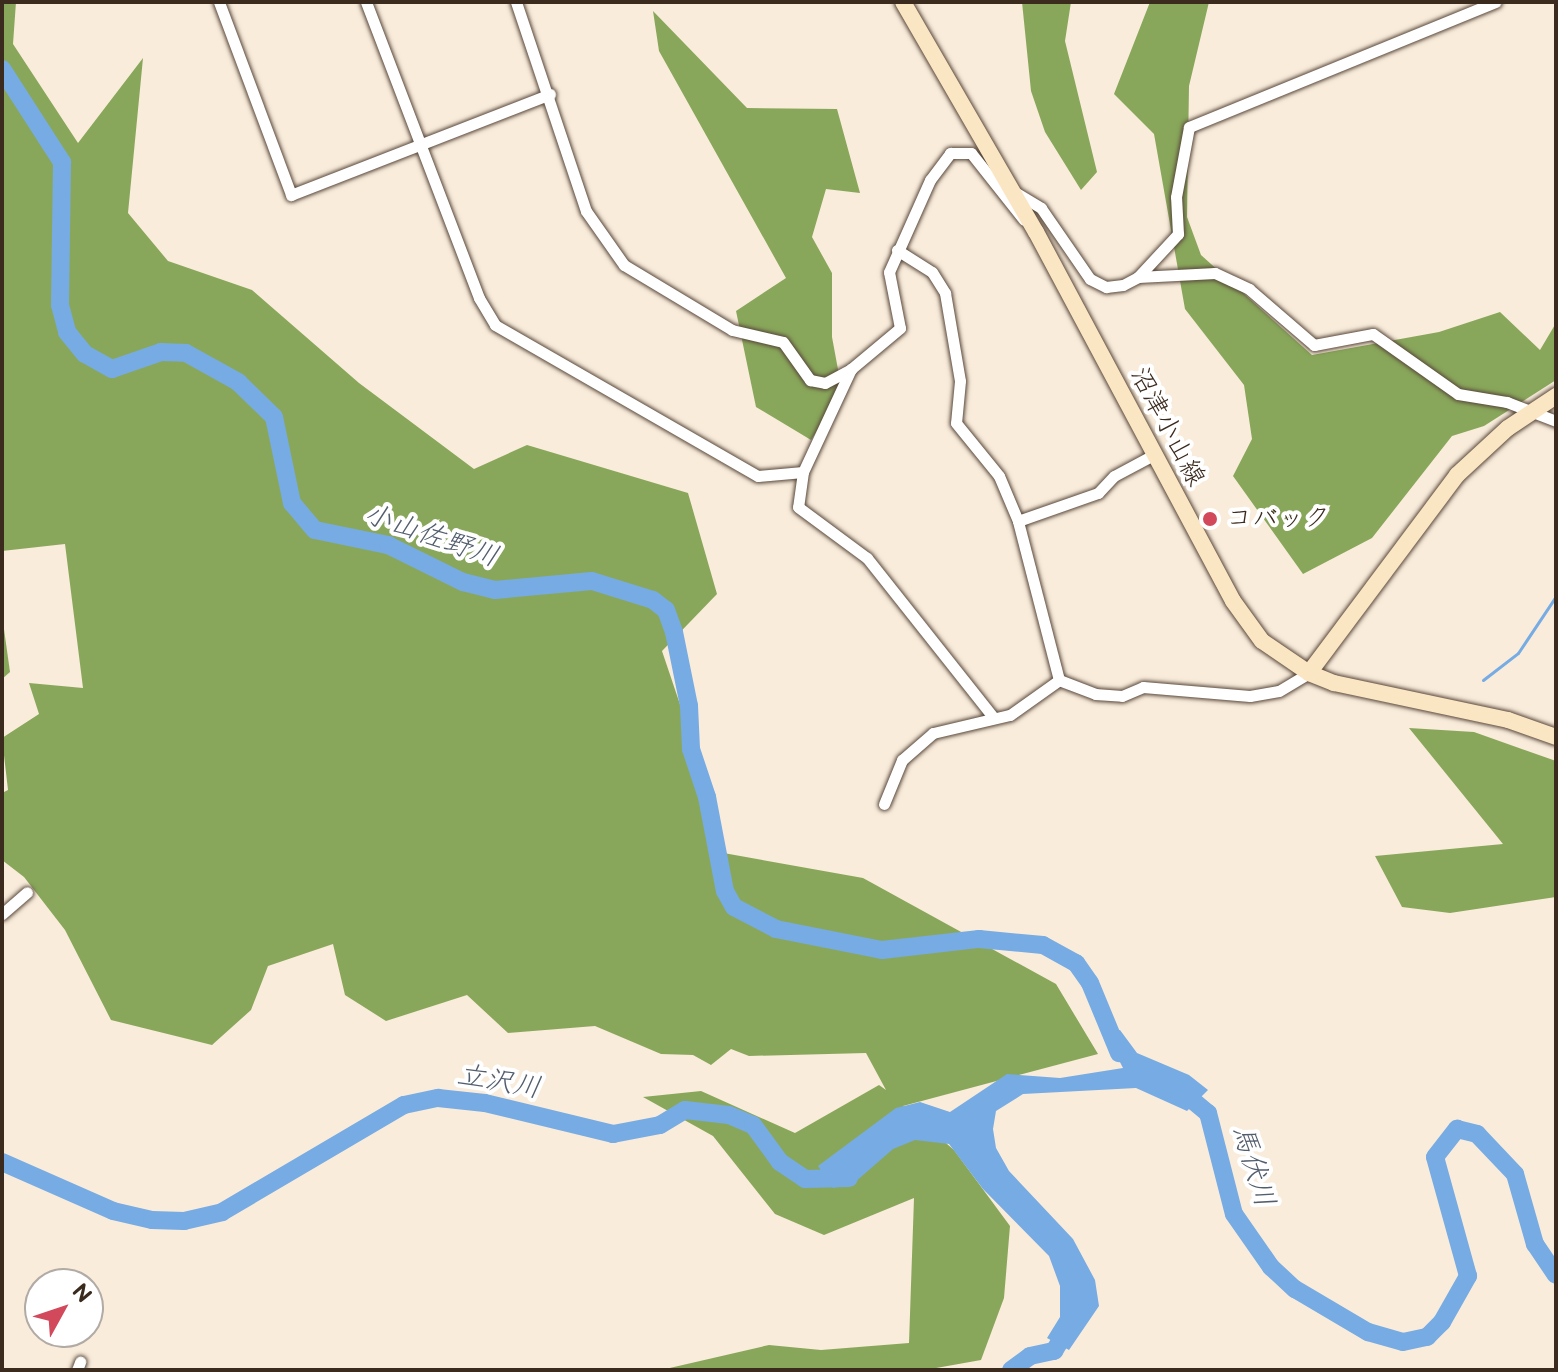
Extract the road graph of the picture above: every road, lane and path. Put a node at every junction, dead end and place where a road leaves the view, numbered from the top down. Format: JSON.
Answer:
{"nodes":[{"id":1,"x":219,"y":2,"type":"edge"},
{"id":2,"x":366,"y":2,"type":"edge"},
{"id":3,"x":516,"y":2,"type":"edge"},
{"id":4,"x":903,"y":2,"type":"edge"},
{"id":5,"x":1495,"y":2,"type":"edge"},
{"id":6,"x":550,"y":94,"type":"junction"},
{"id":7,"x":421,"y":145,"type":"junction"},
{"id":8,"x":1012,"y":191,"type":"junction"},
{"id":9,"x":1036,"y":232,"type":"junction"},
{"id":10,"x":897,"y":250,"type":"junction"},
{"id":11,"x":1138,"y":277,"type":"junction"},
{"id":12,"x":851,"y":369,"type":"junction"},
{"id":13,"x":1556,"y":396,"type":"edge"},
{"id":14,"x":1529,"y":413,"type":"junction"},
{"id":15,"x":1556,"y":421,"type":"edge"},
{"id":16,"x":1155,"y":454,"type":"junction"},
{"id":17,"x":803,"y":472,"type":"junction"},
{"id":18,"x":1018,"y":521,"type":"junction"},
{"id":19,"x":1309,"y":673,"type":"junction"},
{"id":20,"x":1059,"y":680,"type":"junction"},
{"id":21,"x":993,"y":717,"type":"junction"},
{"id":22,"x":1556,"y":737,"type":"edge"},
{"id":23,"x":884,"y":804,"type":"dead end"},
{"id":24,"x":27,"y":892,"type":"dead end"},
{"id":25,"x":2,"y":914,"type":"edge"}],
"edges":[{"from":1,"to":7,"type":"street"},
{"from":2,"to":7,"type":"street"},
{"from":3,"to":6,"type":"street"},
{"from":4,"to":8,"type":"main road","name":"沼津小山線"},
{"from":5,"to":11,"type":"street"},
{"from":6,"to":7,"type":"street"},
{"from":6,"to":12,"type":"street"},
{"from":7,"to":17,"type":"street"},
{"from":8,"to":9,"type":"main road","name":"沼津小山線"},
{"from":8,"to":11,"type":"street"},
{"from":9,"to":10,"type":"street"},
{"from":9,"to":16,"type":"main road","name":"沼津小山線"},
{"from":10,"to":12,"type":"street"},
{"from":10,"to":18,"type":"street"},
{"from":11,"to":14,"type":"street"},
{"from":12,"to":17,"type":"street"},
{"from":13,"to":14,"type":"main road"},
{"from":14,"to":15,"type":"street"},
{"from":14,"to":19,"type":"main road"},
{"from":16,"to":18,"type":"street"},
{"from":16,"to":19,"type":"main road","name":"沼津小山線"},
{"from":17,"to":21,"type":"street"},
{"from":18,"to":20,"type":"street"},
{"from":19,"to":20,"type":"street"},
{"from":19,"to":22,"type":"main road","name":"沼津小山線"},
{"from":20,"to":21,"type":"street"},
{"from":21,"to":23,"type":"street"},
{"from":24,"to":25,"type":"street"}]}
